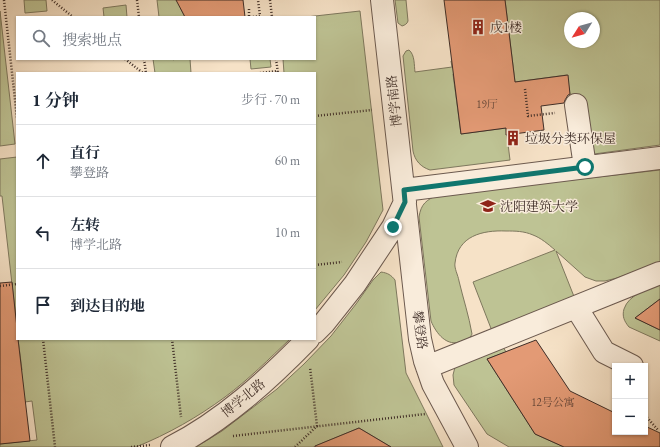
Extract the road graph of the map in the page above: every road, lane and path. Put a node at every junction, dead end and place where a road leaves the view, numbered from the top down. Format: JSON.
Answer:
{"nodes":[{"id":1,"x":4,"y":0,"type":"edge"},
{"id":2,"x":52,"y":0,"type":"edge"},
{"id":3,"x":138,"y":0,"type":"edge"},
{"id":4,"x":258,"y":0,"type":"edge"},
{"id":5,"x":270,"y":0,"type":"edge"},
{"id":6,"x":382,"y":0,"type":"edge"},
{"id":7,"x":249,"y":9,"type":"dead end"},
{"id":8,"x":72,"y":16,"type":"edge"},
{"id":9,"x":139,"y":16,"type":"edge"},
{"id":10,"x":250,"y":16,"type":"edge"},
{"id":11,"x":260,"y":16,"type":"edge"},
{"id":12,"x":272,"y":16,"type":"edge"},
{"id":13,"x":126,"y":60,"type":"edge"},
{"id":14,"x":144,"y":60,"type":"edge"},
{"id":15,"x":276,"y":60,"type":"edge"},
{"id":16,"x":141,"y":72,"type":"edge"},
{"id":17,"x":146,"y":72,"type":"edge"},
{"id":18,"x":278,"y":72,"type":"edge"},
{"id":19,"x":525,"y":89,"type":"dead end"},
{"id":20,"x":577,"y":107,"type":"joint"},
{"id":21,"x":16,"y":109,"type":"edge"},
{"id":22,"x":372,"y":110,"type":"dead end"},
{"id":23,"x":316,"y":116,"type":"edge"},
{"id":24,"x":660,"y":158,"type":"edge"},
{"id":25,"x":585,"y":167,"type":"junction"},
{"id":26,"x":404,"y":196,"type":"junction"},
{"id":27,"x":660,"y":273,"type":"edge"},
{"id":28,"x":16,"y":284,"type":"edge"},
{"id":29,"x":0,"y":286,"type":"edge"},
{"id":30,"x":576,"y":307,"type":"junction"},
{"id":31,"x":316,"y":331,"type":"edge"},
{"id":32,"x":43,"y":340,"type":"edge"},
{"id":33,"x":172,"y":340,"type":"edge"},
{"id":34,"x":307,"y":340,"type":"edge"},
{"id":35,"x":310,"y":340,"type":"edge"},
{"id":36,"x":626,"y":363,"type":"edge"},
{"id":37,"x":427,"y":367,"type":"junction"},
{"id":38,"x":431,"y":413,"type":"dead end"},
{"id":39,"x":648,"y":418,"type":"edge"},
{"id":40,"x":317,"y":426,"type":"junction"},
{"id":41,"x":658,"y":430,"type":"dead end"},
{"id":42,"x":231,"y":436,"type":"dead end"},
{"id":43,"x":178,"y":444,"type":"edge"},
{"id":44,"x":55,"y":447,"type":"edge"},
{"id":45,"x":131,"y":447,"type":"edge"},
{"id":46,"x":295,"y":447,"type":"edge"},
{"id":47,"x":467,"y":447,"type":"edge"}],
"edges":[{"from":1,"to":21,"type":"path"},
{"from":2,"to":8,"type":"path"},
{"from":3,"to":9,"type":"path"},
{"from":4,"to":11,"type":"path"},
{"from":5,"to":12,"type":"path"},
{"from":6,"to":26,"type":"lane","name":"博学南路"},
{"from":7,"to":10,"type":"path"},
{"from":13,"to":16,"type":"path"},
{"from":14,"to":17,"type":"path"},
{"from":15,"to":18,"type":"path"},
{"from":19,"to":20,"type":"path"},
{"from":20,"to":25,"type":"lane"},
{"from":22,"to":23,"type":"path"},
{"from":24,"to":25,"type":"lane"},
{"from":25,"to":26,"type":"lane"},
{"from":26,"to":31,"type":"lane","name":"博学北路"},
{"from":26,"to":37,"type":"lane","name":"攀登路"},
{"from":27,"to":30,"type":"lane"},
{"from":28,"to":29,"type":"path"},
{"from":30,"to":36,"type":"lane"},
{"from":30,"to":37,"type":"lane"},
{"from":32,"to":44,"type":"path"},
{"from":33,"to":43,"type":"path"},
{"from":34,"to":43,"type":"lane","name":"博学北路"},
{"from":35,"to":40,"type":"path"},
{"from":37,"to":47,"type":"lane","name":"攀登路"},
{"from":38,"to":40,"type":"path"},
{"from":39,"to":41,"type":"path"},
{"from":40,"to":42,"type":"path"},
{"from":40,"to":46,"type":"path"},
{"from":43,"to":45,"type":"path"}]}
